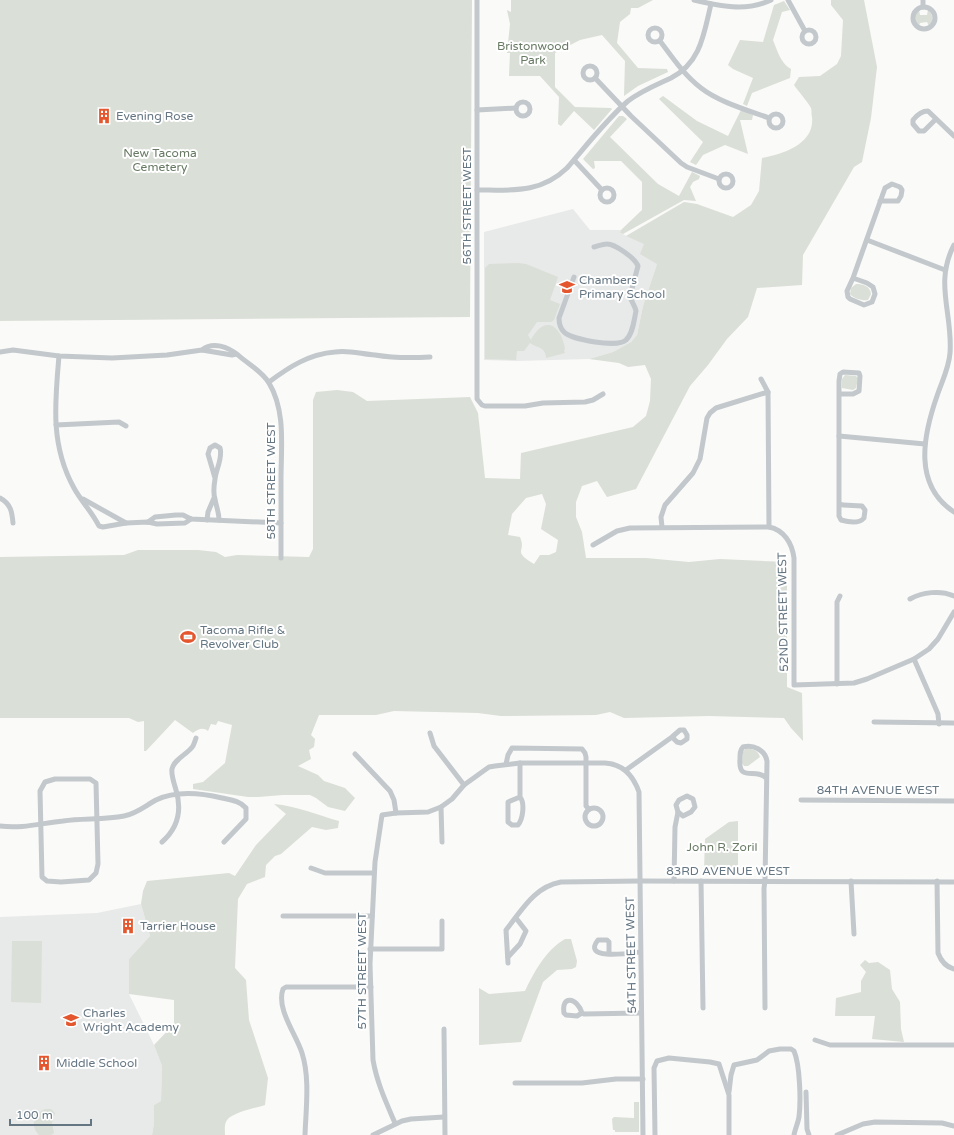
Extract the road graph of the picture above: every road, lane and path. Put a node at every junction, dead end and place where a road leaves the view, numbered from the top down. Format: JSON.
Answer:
{"nodes":[{"id":1,"x":477,"y":0,"type":"edge"},
{"id":2,"x":694,"y":0,"type":"edge"},
{"id":3,"x":771,"y":0,"type":"edge"},
{"id":4,"x":788,"y":0,"type":"edge"},
{"id":5,"x":923,"y":0,"type":"edge"},
{"id":6,"x":711,"y":4,"type":"junction"},
{"id":7,"x":923,"y":7,"type":"junction"},
{"id":8,"x":806,"y":30,"type":"dead end"},
{"id":9,"x":660,"y":41,"type":"dead end"},
{"id":10,"x":683,"y":70,"type":"junction"},
{"id":11,"x":595,"y":78,"type":"dead end"},
{"id":12,"x":622,"y":107,"type":"junction"},
{"id":13,"x":516,"y":108,"type":"dead end"},
{"id":14,"x":477,"y":110,"type":"junction"},
{"id":15,"x":769,"y":118,"type":"dead end"},
{"id":16,"x":936,"y":118,"type":"junction"},
{"id":17,"x":954,"y":136,"type":"edge"},
{"id":18,"x":574,"y":160,"type":"junction"},
{"id":19,"x":719,"y":179,"type":"dead end"},
{"id":20,"x":477,"y":190,"type":"junction"},
{"id":21,"x":602,"y":190,"type":"dead end"},
{"id":22,"x":880,"y":202,"type":"junction"},
{"id":23,"x":867,"y":240,"type":"junction"},
{"id":24,"x":954,"y":245,"type":"edge"},
{"id":25,"x":594,"y":247,"type":"dead end"},
{"id":26,"x":945,"y":270,"type":"junction"},
{"id":27,"x":574,"y":277,"type":"dead end"},
{"id":28,"x":853,"y":278,"type":"junction"},
{"id":29,"x":0,"y":352,"type":"edge"},
{"id":30,"x":59,"y":356,"type":"junction"},
{"id":31,"x":430,"y":357,"type":"dead end"},
{"id":32,"x":761,"y":379,"type":"dead end"},
{"id":33,"x":269,"y":382,"type":"junction"},
{"id":34,"x":768,"y":392,"type":"junction"},
{"id":35,"x":603,"y":394,"type":"dead end"},
{"id":36,"x":839,"y":394,"type":"junction"},
{"id":37,"x":56,"y":425,"type":"junction"},
{"id":38,"x":126,"y":426,"type":"dead end"},
{"id":39,"x":839,"y":436,"type":"junction"},
{"id":40,"x":925,"y":444,"type":"junction"},
{"id":41,"x":215,"y":478,"type":"junction"},
{"id":42,"x":0,"y":498,"type":"edge"},
{"id":43,"x":80,"y":498,"type":"junction"},
{"id":44,"x":214,"y":498,"type":"junction"},
{"id":45,"x":840,"y":504,"type":"junction"},
{"id":46,"x":954,"y":512,"type":"edge"},
{"id":47,"x":191,"y":519,"type":"junction"},
{"id":48,"x":207,"y":520,"type":"junction"},
{"id":49,"x":219,"y":520,"type":"junction"},
{"id":50,"x":148,"y":522,"type":"junction"},
{"id":51,"x":126,"y":523,"type":"junction"},
{"id":52,"x":281,"y":523,"type":"junction"},
{"id":53,"x":13,"y":524,"type":"dead end"},
{"id":54,"x":662,"y":527,"type":"junction"},
{"id":55,"x":769,"y":527,"type":"junction"},
{"id":56,"x":593,"y":545,"type":"dead end"},
{"id":57,"x":281,"y":558,"type":"dead end"},
{"id":58,"x":840,"y":596,"type":"dead end"},
{"id":59,"x":954,"y":596,"type":"edge"},
{"id":60,"x":910,"y":599,"type":"dead end"},
{"id":61,"x":954,"y":612,"type":"edge"},
{"id":62,"x":914,"y":659,"type":"junction"},
{"id":63,"x":837,"y":684,"type":"junction"},
{"id":64,"x":874,"y":722,"type":"dead end"},
{"id":65,"x":954,"y":723,"type":"edge"},
{"id":66,"x":939,"y":724,"type":"junction"},
{"id":67,"x":430,"y":733,"type":"dead end"},
{"id":68,"x":672,"y":737,"type":"dead end"},
{"id":69,"x":196,"y":738,"type":"dead end"},
{"id":70,"x":355,"y":754,"type":"dead end"},
{"id":71,"x":520,"y":763,"type":"junction"},
{"id":72,"x":506,"y":764,"type":"junction"},
{"id":73,"x":585,"y":764,"type":"junction"},
{"id":74,"x":626,"y":770,"type":"junction"},
{"id":75,"x":766,"y":778,"type":"junction"},
{"id":76,"x":464,"y":785,"type":"junction"},
{"id":77,"x":178,"y":794,"type":"junction"},
{"id":78,"x":520,"y":797,"type":"junction"},
{"id":79,"x":801,"y":800,"type":"dead end"},
{"id":80,"x":954,"y":801,"type":"edge"},
{"id":81,"x":441,"y":808,"type":"junction"},
{"id":82,"x":589,"y":809,"type":"dead end"},
{"id":83,"x":678,"y":812,"type":"dead end"},
{"id":84,"x":396,"y":813,"type":"junction"},
{"id":85,"x":97,"y":820,"type":"junction"},
{"id":86,"x":40,"y":824,"type":"junction"},
{"id":87,"x":0,"y":826,"type":"edge"},
{"id":88,"x":162,"y":842,"type":"dead end"},
{"id":89,"x":224,"y":842,"type":"dead end"},
{"id":90,"x":442,"y":842,"type":"dead end"},
{"id":91,"x":311,"y":868,"type":"dead end"},
{"id":92,"x":374,"y":873,"type":"junction"},
{"id":93,"x":640,"y":881,"type":"junction"},
{"id":94,"x":674,"y":881,"type":"junction"},
{"id":95,"x":701,"y":881,"type":"junction"},
{"id":96,"x":765,"y":881,"type":"junction"},
{"id":97,"x":851,"y":881,"type":"junction"},
{"id":98,"x":937,"y":882,"type":"junction"},
{"id":99,"x":954,"y":882,"type":"edge"},
{"id":100,"x":283,"y":916,"type":"dead end"},
{"id":101,"x":372,"y":916,"type":"junction"},
{"id":102,"x":516,"y":918,"type":"junction"},
{"id":103,"x":442,"y":921,"type":"dead end"},
{"id":104,"x":854,"y":934,"type":"dead end"},
{"id":105,"x":370,"y":949,"type":"junction"},
{"id":106,"x":640,"y":952,"type":"junction"},
{"id":107,"x":609,"y":954,"type":"dead end"},
{"id":108,"x":508,"y":957,"type":"junction"},
{"id":109,"x":508,"y":963,"type":"dead end"},
{"id":110,"x":954,"y":969,"type":"edge"},
{"id":111,"x":370,"y":987,"type":"junction"},
{"id":112,"x":703,"y":1008,"type":"dead end"},
{"id":113,"x":765,"y":1008,"type":"dead end"},
{"id":114,"x":582,"y":1013,"type":"dead end"},
{"id":115,"x":641,"y":1013,"type":"junction"},
{"id":116,"x":444,"y":1029,"type":"dead end"},
{"id":117,"x":815,"y":1040,"type":"dead end"},
{"id":118,"x":954,"y":1045,"type":"edge"},
{"id":119,"x":643,"y":1079,"type":"junction"},
{"id":120,"x":515,"y":1083,"type":"dead end"},
{"id":121,"x":806,"y":1092,"type":"dead end"},
{"id":122,"x":729,"y":1095,"type":"junction"},
{"id":123,"x":444,"y":1117,"type":"junction"},
{"id":124,"x":395,"y":1123,"type":"junction"},
{"id":125,"x":954,"y":1126,"type":"edge"},
{"id":126,"x":305,"y":1135,"type":"edge"},
{"id":127,"x":373,"y":1135,"type":"edge"},
{"id":128,"x":445,"y":1135,"type":"edge"},
{"id":129,"x":643,"y":1135,"type":"edge"},
{"id":130,"x":655,"y":1135,"type":"edge"},
{"id":131,"x":729,"y":1135,"type":"edge"},
{"id":132,"x":794,"y":1135,"type":"edge"},
{"id":133,"x":809,"y":1135,"type":"edge"},
{"id":134,"x":837,"y":1135,"type":"edge"}],
"edges":[{"from":1,"to":14,"type":"street","name":"56TH STREET WEST"},
{"from":2,"to":6,"type":"street"},
{"from":3,"to":6,"type":"street"},
{"from":4,"to":8,"type":"street"},
{"from":5,"to":7,"type":"street"},
{"from":6,"to":10,"type":"street"},
{"from":7,"to":7,"type":"street"},
{"from":9,"to":10,"type":"street"},
{"from":10,"to":12,"type":"street"},
{"from":10,"to":15,"type":"street"},
{"from":11,"to":12,"type":"street"},
{"from":12,"to":18,"type":"street"},
{"from":12,"to":19,"type":"street"},
{"from":13,"to":14,"type":"street"},
{"from":14,"to":20,"type":"street","name":"56TH STREET WEST"},
{"from":16,"to":16,"type":"street"},
{"from":16,"to":17,"type":"street"},
{"from":18,"to":20,"type":"street"},
{"from":18,"to":21,"type":"street"},
{"from":20,"to":35,"type":"street","name":"56TH STREET WEST"},
{"from":22,"to":22,"type":"street"},
{"from":22,"to":23,"type":"street"},
{"from":23,"to":26,"type":"street"},
{"from":23,"to":28,"type":"street"},
{"from":24,"to":26,"type":"street"},
{"from":25,"to":27,"type":"street"},
{"from":26,"to":40,"type":"street"},
{"from":28,"to":28,"type":"street"},
{"from":29,"to":30,"type":"street"},
{"from":30,"to":33,"type":"street"},
{"from":30,"to":37,"type":"street"},
{"from":31,"to":33,"type":"street"},
{"from":32,"to":34,"type":"street"},
{"from":33,"to":52,"type":"street","name":"58TH STREET WEST"},
{"from":34,"to":54,"type":"street"},
{"from":34,"to":55,"type":"street"},
{"from":36,"to":36,"type":"street"},
{"from":36,"to":39,"type":"street"},
{"from":37,"to":38,"type":"street"},
{"from":37,"to":43,"type":"street"},
{"from":39,"to":40,"type":"street"},
{"from":39,"to":45,"type":"street"},
{"from":40,"to":46,"type":"street"},
{"from":41,"to":41,"type":"street"},
{"from":41,"to":44,"type":"street"},
{"from":42,"to":53,"type":"street"},
{"from":43,"to":51,"type":"street"},
{"from":43,"to":51,"type":"street"},
{"from":44,"to":48,"type":"street"},
{"from":44,"to":49,"type":"street"},
{"from":45,"to":45,"type":"street"},
{"from":47,"to":48,"type":"street"},
{"from":47,"to":50,"type":"street"},
{"from":47,"to":50,"type":"street"},
{"from":48,"to":49,"type":"street"},
{"from":49,"to":52,"type":"street"},
{"from":50,"to":51,"type":"street"},
{"from":52,"to":57,"type":"street","name":"58TH STREET WEST"},
{"from":54,"to":55,"type":"street"},
{"from":54,"to":56,"type":"street"},
{"from":55,"to":63,"type":"street","name":"52ND STREET WEST"},
{"from":58,"to":63,"type":"street"},
{"from":59,"to":60,"type":"street"},
{"from":61,"to":62,"type":"street"},
{"from":62,"to":63,"type":"street"},
{"from":62,"to":66,"type":"street"},
{"from":64,"to":66,"type":"street"},
{"from":65,"to":66,"type":"street"},
{"from":67,"to":76,"type":"street"},
{"from":68,"to":74,"type":"street"},
{"from":69,"to":77,"type":"street"},
{"from":70,"to":84,"type":"street"},
{"from":71,"to":72,"type":"street"},
{"from":71,"to":73,"type":"street"},
{"from":71,"to":78,"type":"street"},
{"from":72,"to":73,"type":"street"},
{"from":72,"to":76,"type":"street"},
{"from":73,"to":74,"type":"street"},
{"from":73,"to":82,"type":"street"},
{"from":74,"to":93,"type":"street","name":"54TH STREET WEST"},
{"from":75,"to":75,"type":"street"},
{"from":75,"to":96,"type":"street"},
{"from":76,"to":81,"type":"street"},
{"from":77,"to":85,"type":"street"},
{"from":77,"to":88,"type":"street"},
{"from":77,"to":89,"type":"street"},
{"from":78,"to":78,"type":"street"},
{"from":79,"to":80,"type":"street","name":"84TH AVENUE WEST"},
{"from":81,"to":84,"type":"street"},
{"from":81,"to":90,"type":"street"},
{"from":83,"to":94,"type":"street"},
{"from":84,"to":92,"type":"street","name":"57TH STREET WEST"},
{"from":85,"to":86,"type":"street"},
{"from":85,"to":86,"type":"street"},
{"from":85,"to":86,"type":"street"},
{"from":86,"to":87,"type":"street"},
{"from":91,"to":92,"type":"street"},
{"from":92,"to":101,"type":"street","name":"57TH STREET WEST"},
{"from":93,"to":94,"type":"street","name":"83RD AVENUE WEST"},
{"from":93,"to":102,"type":"street","name":"83RD AVENUE WEST"},
{"from":93,"to":106,"type":"street","name":"54TH STREET WEST"},
{"from":94,"to":95,"type":"street","name":"83RD AVENUE WEST"},
{"from":95,"to":96,"type":"street","name":"83RD AVENUE WEST"},
{"from":95,"to":112,"type":"street"},
{"from":96,"to":97,"type":"street","name":"83RD AVENUE WEST"},
{"from":96,"to":113,"type":"street"},
{"from":97,"to":98,"type":"street","name":"83RD AVENUE WEST"},
{"from":97,"to":104,"type":"street"},
{"from":98,"to":99,"type":"street","name":"83RD AVENUE WEST"},
{"from":98,"to":110,"type":"street"},
{"from":100,"to":101,"type":"street"},
{"from":101,"to":105,"type":"street","name":"57TH STREET WEST"},
{"from":102,"to":108,"type":"street","name":"83RD AVENUE WEST"},
{"from":102,"to":108,"type":"street"},
{"from":103,"to":105,"type":"street"},
{"from":105,"to":111,"type":"street","name":"57TH STREET WEST"},
{"from":106,"to":107,"type":"street"},
{"from":106,"to":115,"type":"street","name":"54TH STREET WEST"},
{"from":108,"to":109,"type":"street","name":"83RD AVENUE WEST"},
{"from":111,"to":124,"type":"street","name":"57TH STREET WEST"},
{"from":111,"to":126,"type":"street"},
{"from":114,"to":115,"type":"street"},
{"from":115,"to":119,"type":"street","name":"54TH STREET WEST"},
{"from":116,"to":123,"type":"street"},
{"from":117,"to":118,"type":"street"},
{"from":119,"to":120,"type":"street"},
{"from":119,"to":129,"type":"street","name":"54TH STREET WEST"},
{"from":121,"to":133,"type":"street"},
{"from":122,"to":130,"type":"street"},
{"from":122,"to":131,"type":"street"},
{"from":122,"to":132,"type":"street"},
{"from":123,"to":124,"type":"street"},
{"from":123,"to":128,"type":"street"},
{"from":124,"to":127,"type":"street"},
{"from":125,"to":134,"type":"street"}]}
